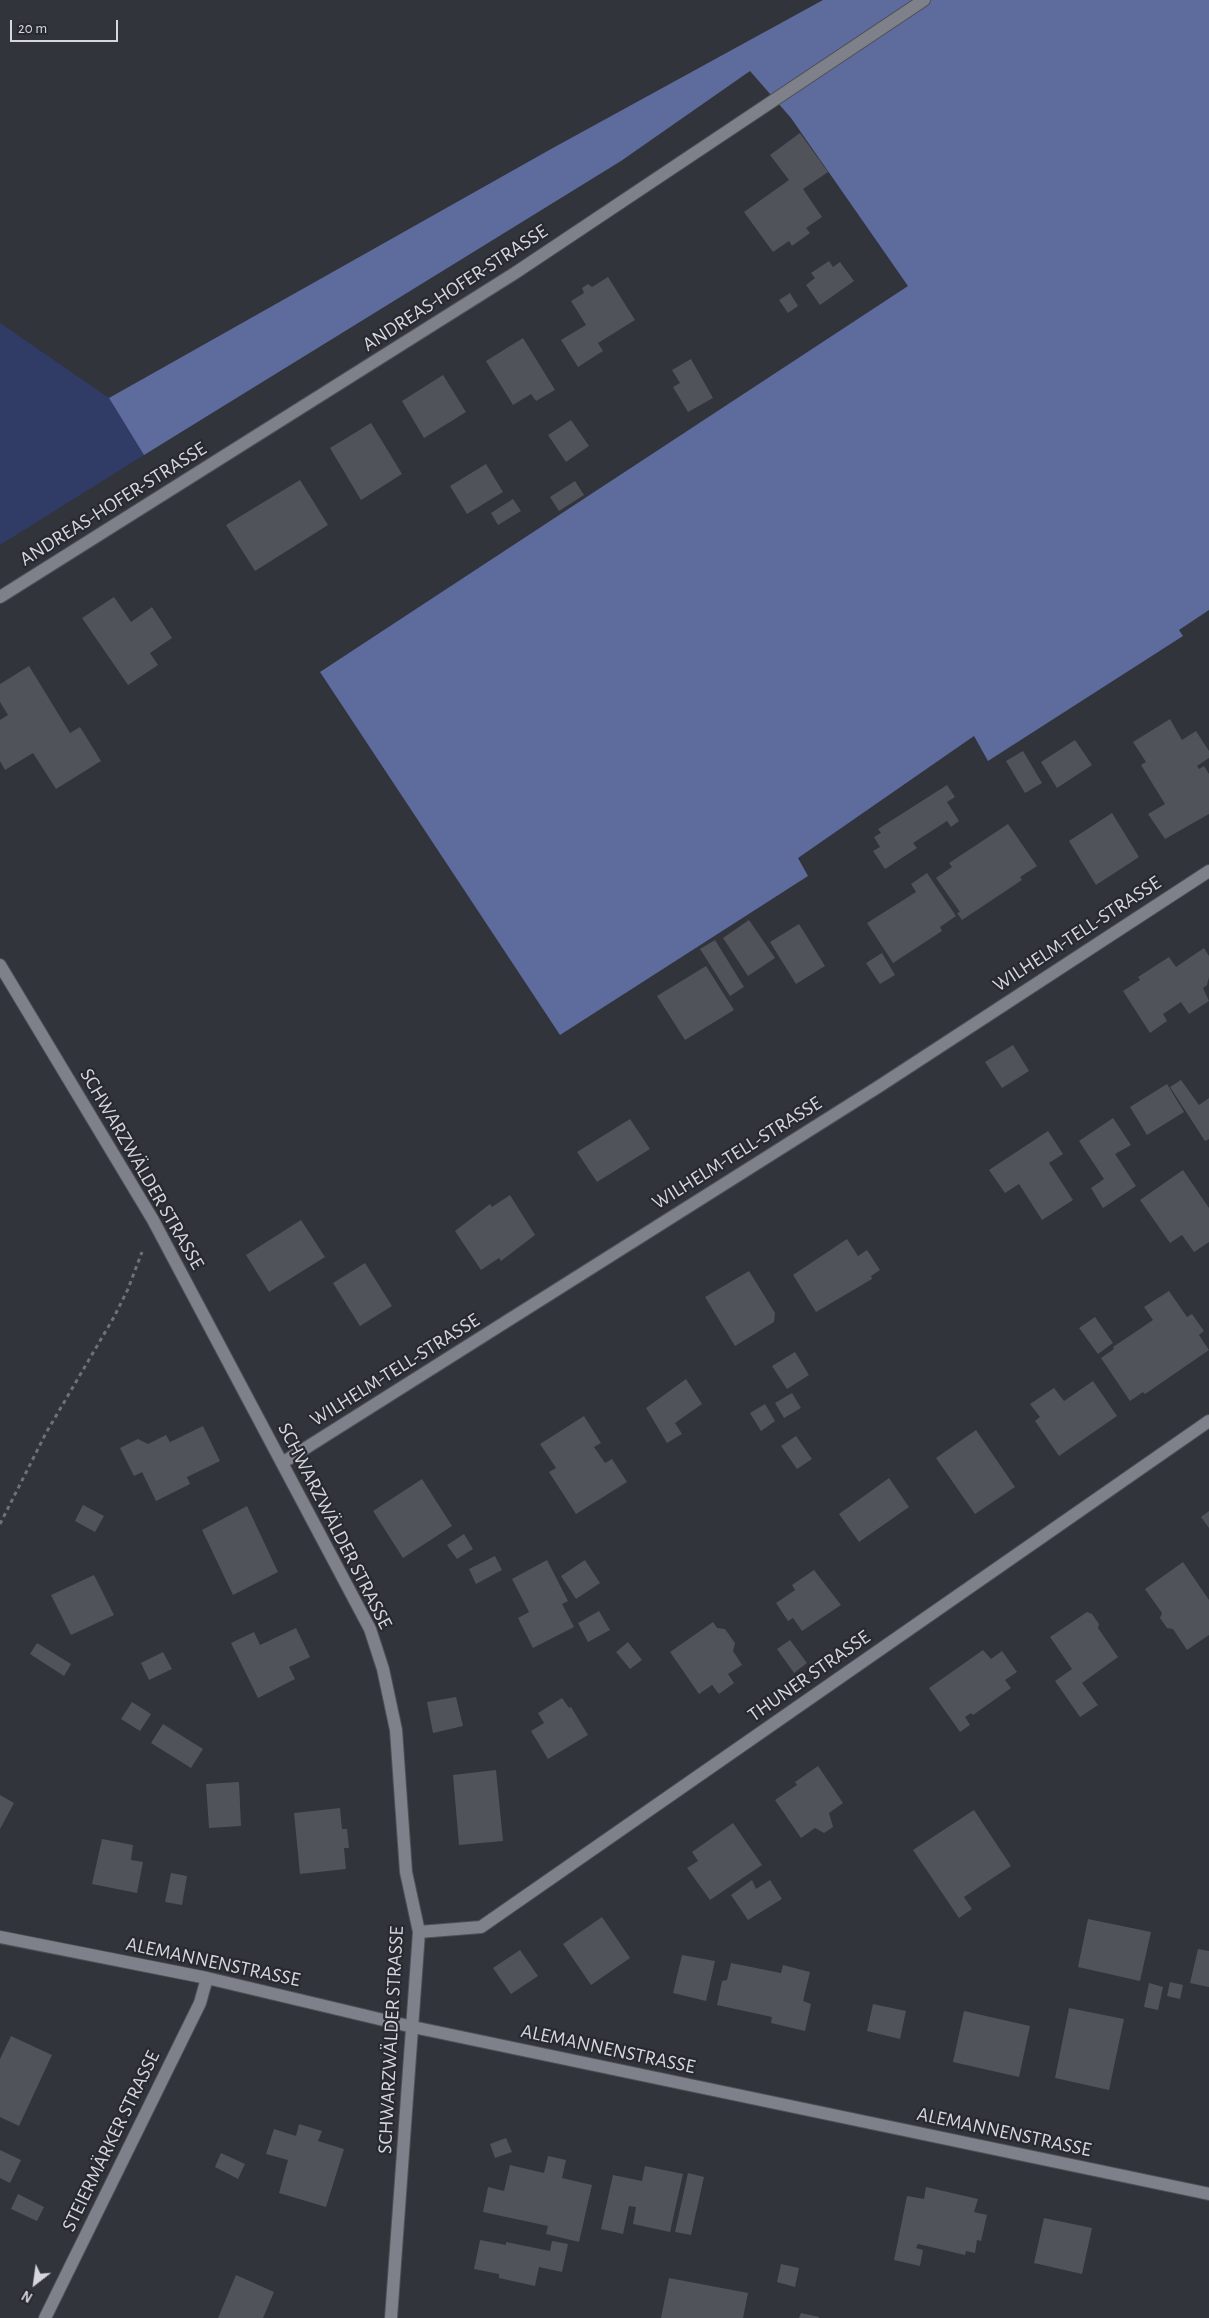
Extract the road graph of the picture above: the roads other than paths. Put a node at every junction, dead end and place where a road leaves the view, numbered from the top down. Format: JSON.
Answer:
{"nodes":[{"id":1,"x":924,"y":0,"type":"edge"},
{"id":2,"x":0,"y":598,"type":"edge"},
{"id":3,"x":1209,"y":871,"type":"edge"},
{"id":4,"x":0,"y":965,"type":"edge"},
{"id":5,"x":1209,"y":1422,"type":"edge"},
{"id":6,"x":282,"y":1463,"type":"junction"},
{"id":7,"x":419,"y":1932,"type":"junction"},
{"id":8,"x":0,"y":1937,"type":"edge"},
{"id":9,"x":206,"y":1978,"type":"junction"},
{"id":10,"x":413,"y":2028,"type":"junction"},
{"id":11,"x":1209,"y":2194,"type":"edge"},
{"id":12,"x":45,"y":2318,"type":"edge"},
{"id":13,"x":391,"y":2318,"type":"edge"}],
"edges":[{"from":1,"to":2,"type":"street","name":"ANDREAS-HOFER-STRASSE"},
{"from":3,"to":6,"type":"street","name":"WILHELM-TELL-STRASSE"},
{"from":4,"to":6,"type":"street","name":"SCHWARZWÄLDER STRASSE"},
{"from":5,"to":7,"type":"street","name":"THUNER STRASSE"},
{"from":6,"to":7,"type":"street","name":"SCHWARZWÄLDER STRASSE"},
{"from":7,"to":10,"type":"street","name":"SCHWARZWÄLDER STRASSE"},
{"from":8,"to":9,"type":"street","name":"ALEMANNENSTRASSE"},
{"from":9,"to":10,"type":"street","name":"ALEMANNENSTRASSE"},
{"from":9,"to":12,"type":"street","name":"STEIERMÄRKER STRASSE"},
{"from":10,"to":11,"type":"street","name":"ALEMANNENSTRASSE"},
{"from":10,"to":13,"type":"street","name":"SCHWARZWÄLDER STRASSE"}]}
